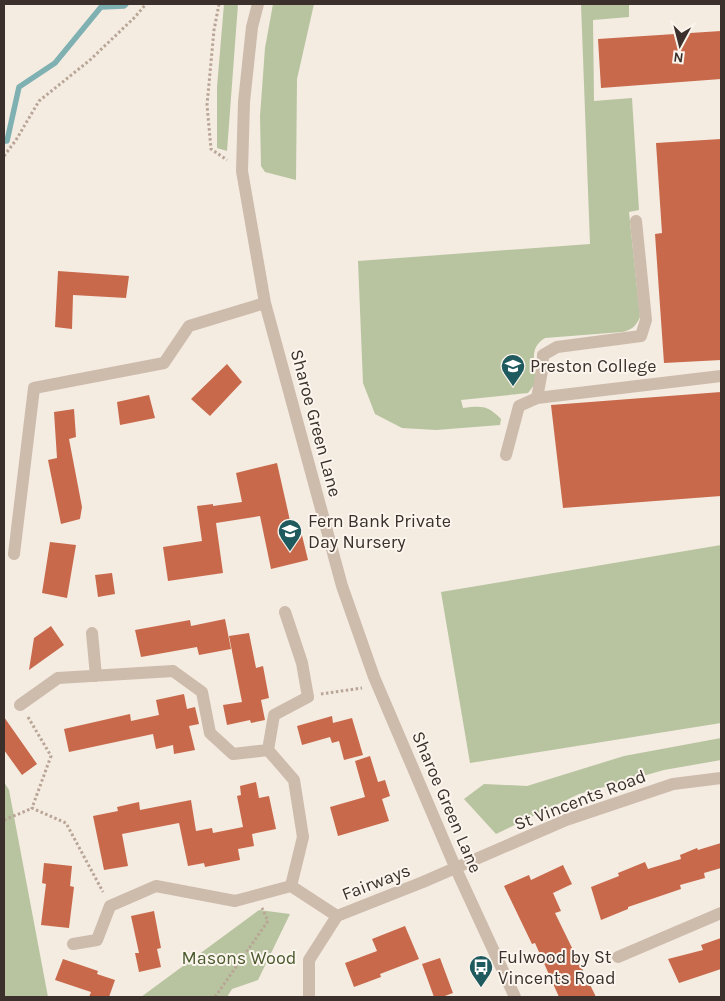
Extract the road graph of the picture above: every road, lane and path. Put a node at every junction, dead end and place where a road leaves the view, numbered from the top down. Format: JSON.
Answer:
{"nodes":[{"id":1,"x":146,"y":4,"type":"edge"},
{"id":2,"x":219,"y":4,"type":"edge"},
{"id":3,"x":258,"y":4,"type":"edge"},
{"id":4,"x":4,"y":156,"type":"edge"},
{"id":5,"x":242,"y":171,"type":"junction"},
{"id":6,"x":636,"y":221,"type":"dead end"},
{"id":7,"x":265,"y":303,"type":"junction"},
{"id":8,"x":721,"y":376,"type":"edge"},
{"id":9,"x":537,"y":398,"type":"junction"},
{"id":10,"x":506,"y":455,"type":"dead end"},
{"id":11,"x":14,"y":554,"type":"dead end"},
{"id":12,"x":285,"y":612,"type":"dead end"},
{"id":13,"x":92,"y":633,"type":"dead end"},
{"id":14,"x":96,"y":676,"type":"junction"},
{"id":15,"x":377,"y":685,"type":"junction"},
{"id":16,"x":308,"y":696,"type":"junction"},
{"id":17,"x":20,"y":705,"type":"joint"},
{"id":18,"x":268,"y":750,"type":"junction"},
{"id":19,"x":721,"y":778,"type":"edge"},
{"id":20,"x":33,"y":808,"type":"junction"},
{"id":21,"x":4,"y":820,"type":"edge"},
{"id":22,"x":456,"y":869,"type":"junction"},
{"id":23,"x":292,"y":886,"type":"junction"},
{"id":24,"x":257,"y":895,"type":"junction"},
{"id":25,"x":110,"y":906,"type":"junction"},
{"id":26,"x":721,"y":913,"type":"edge"},
{"id":27,"x":337,"y":916,"type":"junction"},
{"id":28,"x":73,"y":944,"type":"dead end"},
{"id":29,"x":618,"y":957,"type":"dead end"},
{"id":30,"x":215,"y":997,"type":"edge"},
{"id":31,"x":309,"y":997,"type":"edge"},
{"id":32,"x":516,"y":997,"type":"edge"}],
"edges":[{"from":1,"to":4,"type":"path"},
{"from":2,"to":5,"type":"path"},
{"from":3,"to":5,"type":"street","name":"Sharoe Green Lane"},
{"from":5,"to":7,"type":"street","name":"Sharoe Green Lane"},
{"from":6,"to":9,"type":"street"},
{"from":7,"to":11,"type":"street"},
{"from":7,"to":15,"type":"street","name":"Sharoe Green Lane"},
{"from":8,"to":9,"type":"street"},
{"from":9,"to":10,"type":"street"},
{"from":12,"to":16,"type":"street"},
{"from":13,"to":14,"type":"street"},
{"from":14,"to":17,"type":"street"},
{"from":14,"to":18,"type":"street"},
{"from":15,"to":16,"type":"path"},
{"from":15,"to":22,"type":"street","name":"Sharoe Green Lane"},
{"from":16,"to":18,"type":"street"},
{"from":17,"to":20,"type":"path"},
{"from":18,"to":23,"type":"street"},
{"from":19,"to":22,"type":"street","name":"St Vincents Road"},
{"from":20,"to":21,"type":"path"},
{"from":20,"to":25,"type":"path"},
{"from":22,"to":27,"type":"street","name":"Fairways"},
{"from":22,"to":32,"type":"street","name":"Sharoe Green Lane"},
{"from":23,"to":24,"type":"street"},
{"from":23,"to":27,"type":"street"},
{"from":24,"to":25,"type":"street"},
{"from":24,"to":30,"type":"path"},
{"from":25,"to":28,"type":"street"},
{"from":26,"to":29,"type":"street"},
{"from":27,"to":31,"type":"street","name":"Fairways"}]}
